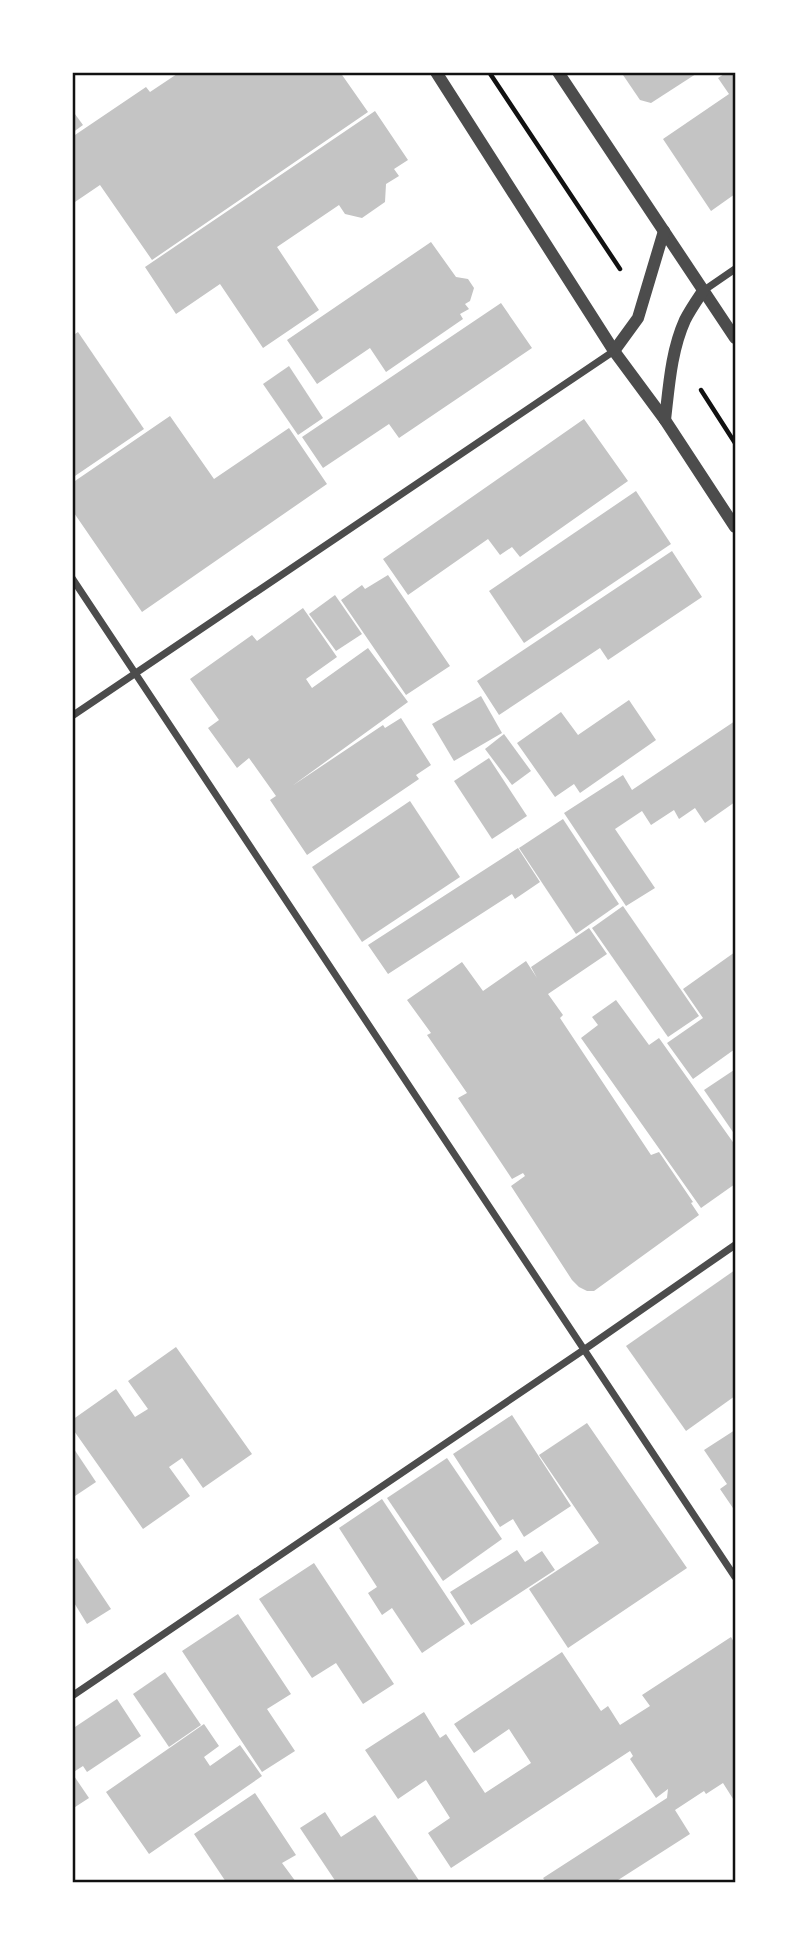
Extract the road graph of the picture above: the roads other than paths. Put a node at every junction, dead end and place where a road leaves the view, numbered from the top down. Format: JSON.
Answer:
{"nodes":[{"id":1,"x":436,"y":72,"type":"edge"},
{"id":2,"x":558,"y":72,"type":"edge"},
{"id":3,"x":664,"y":231,"type":"junction"},
{"id":4,"x":735,"y":269,"type":"edge"},
{"id":5,"x":703,"y":291,"type":"junction"},
{"id":6,"x":735,"y":338,"type":"edge"},
{"id":7,"x":614,"y":351,"type":"junction"},
{"id":8,"x":665,"y":419,"type":"junction"},
{"id":9,"x":735,"y":527,"type":"edge"},
{"id":10,"x":72,"y":579,"type":"edge"},
{"id":11,"x":135,"y":674,"type":"junction"},
{"id":12,"x":72,"y":716,"type":"edge"},
{"id":13,"x":735,"y":1245,"type":"edge"},
{"id":14,"x":586,"y":1349,"type":"junction"},
{"id":15,"x":735,"y":1577,"type":"edge"},
{"id":16,"x":72,"y":1696,"type":"edge"}],
"edges":[{"from":1,"to":7,"type":"street"},
{"from":2,"to":3,"type":"street"},
{"from":3,"to":5,"type":"street"},
{"from":3,"to":7,"type":"street"},
{"from":4,"to":5,"type":"street"},
{"from":5,"to":6,"type":"street"},
{"from":5,"to":8,"type":"street"},
{"from":7,"to":8,"type":"street"},
{"from":7,"to":11,"type":"street"},
{"from":8,"to":9,"type":"street"},
{"from":10,"to":11,"type":"street"},
{"from":11,"to":12,"type":"street"},
{"from":11,"to":14,"type":"street"},
{"from":13,"to":14,"type":"street"},
{"from":14,"to":15,"type":"street"},
{"from":14,"to":16,"type":"street"}]}
